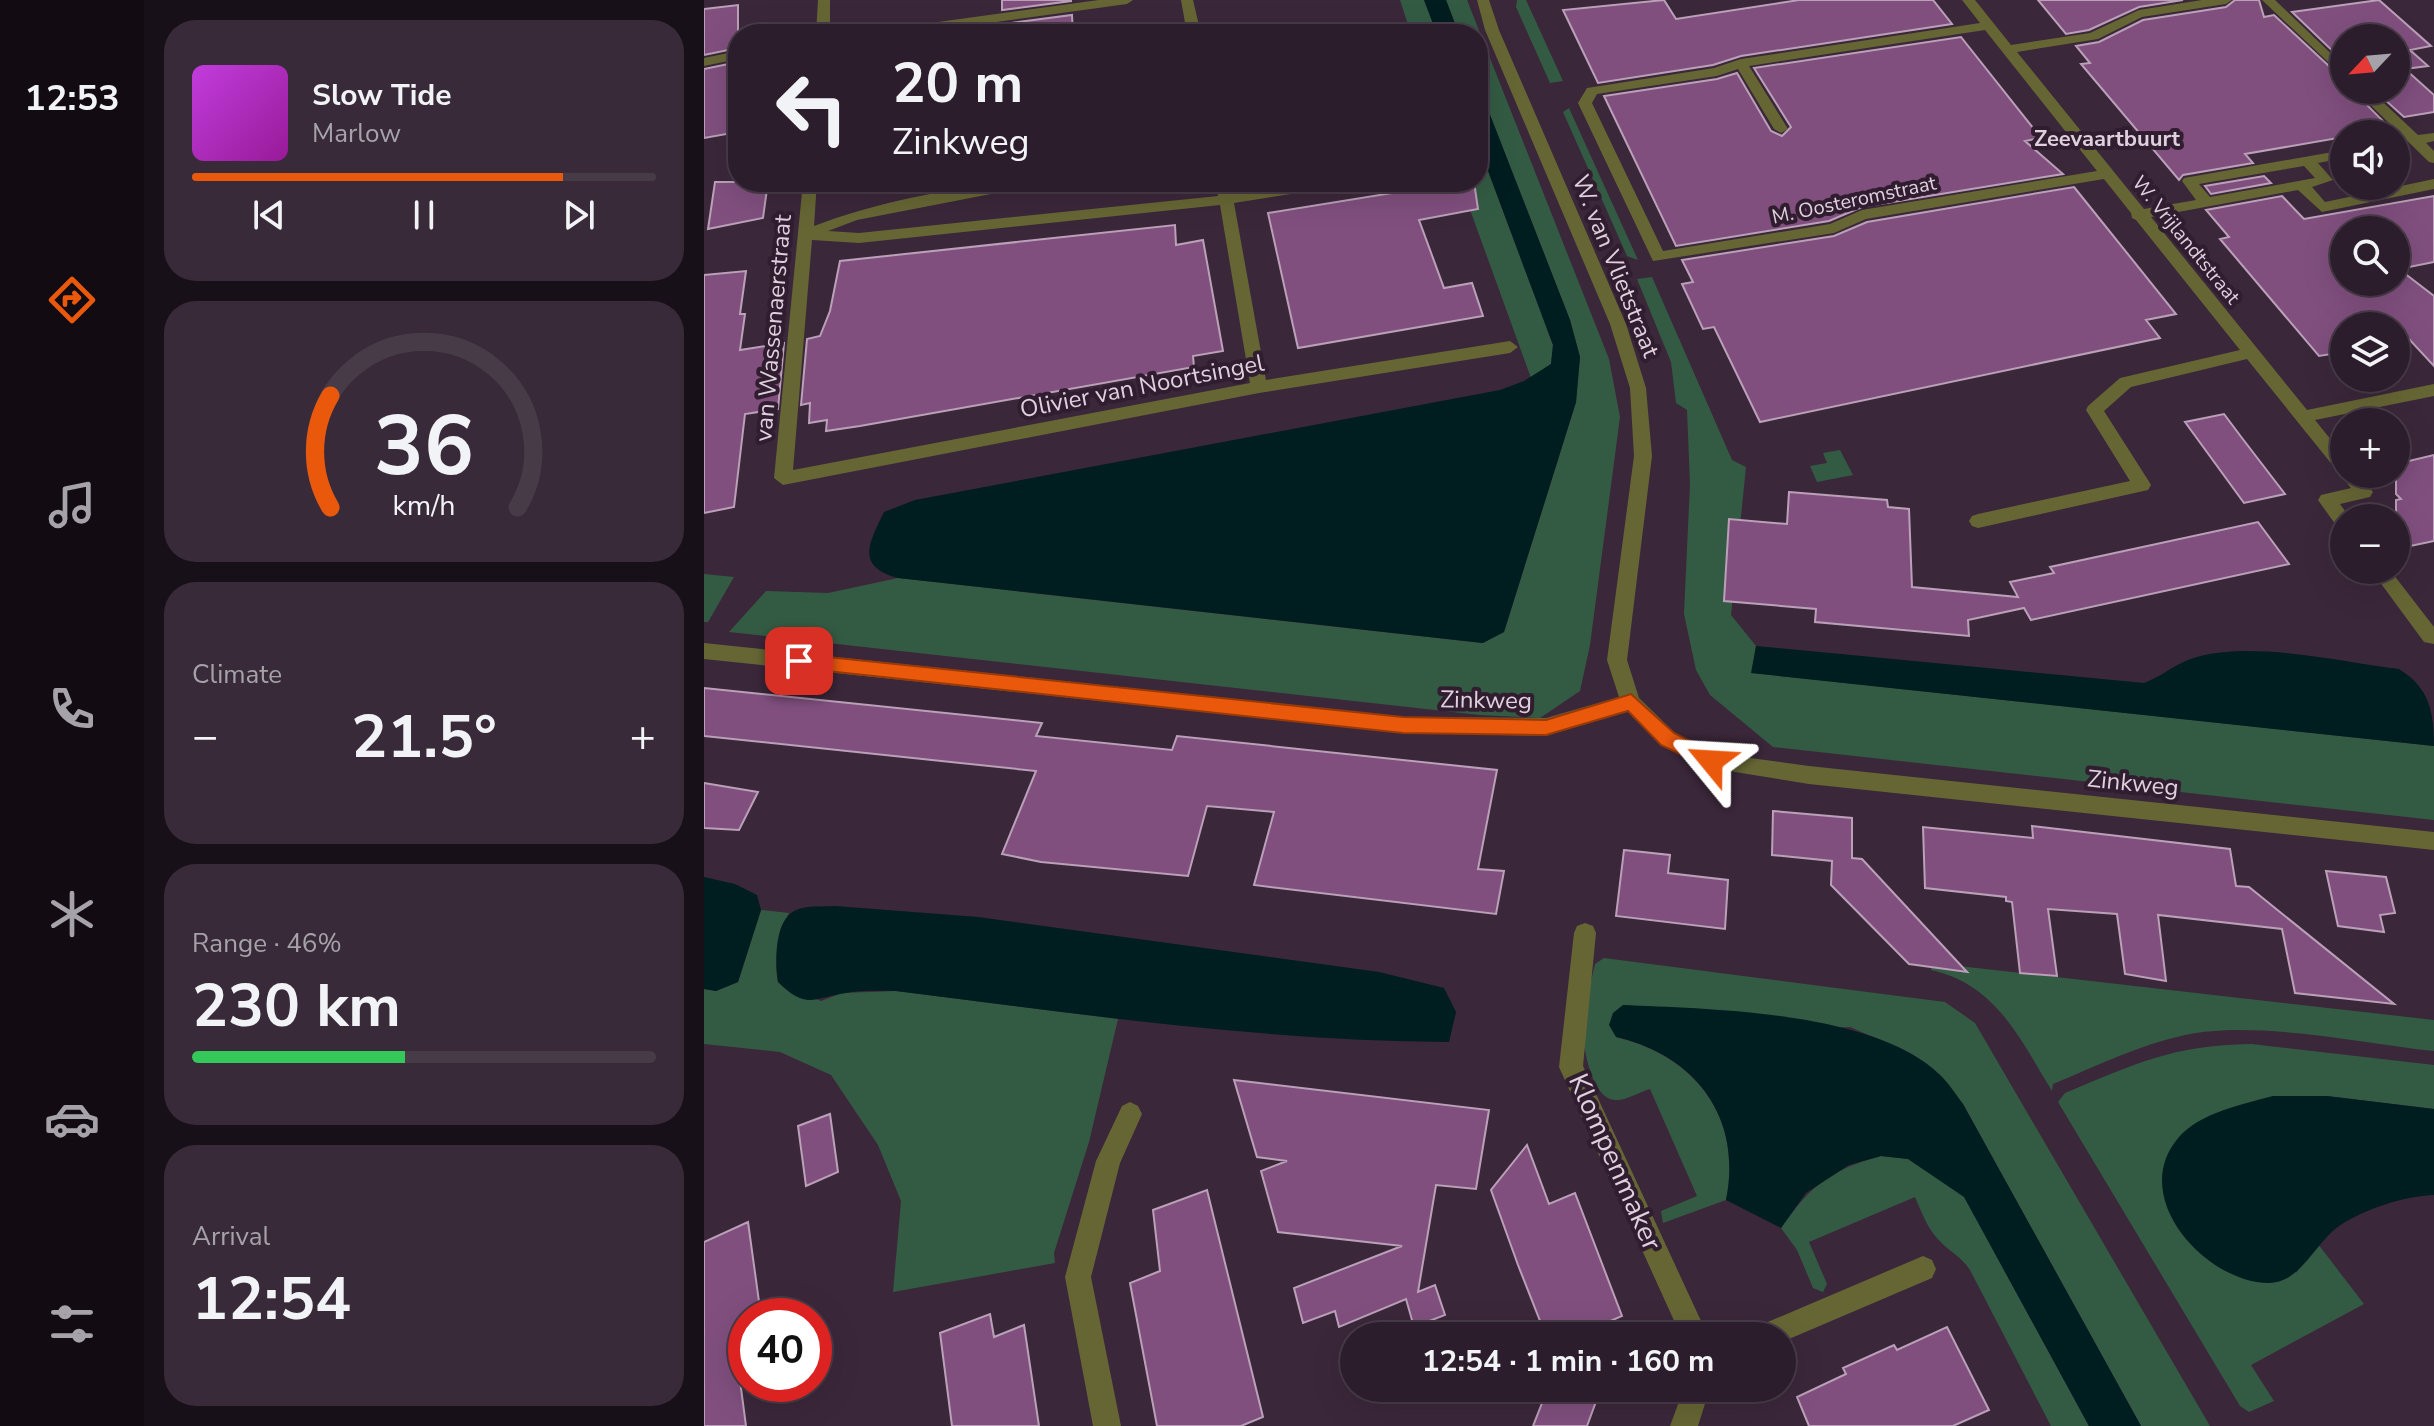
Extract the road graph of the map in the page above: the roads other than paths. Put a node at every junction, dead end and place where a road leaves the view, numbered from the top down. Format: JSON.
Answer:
{"nodes":[{"id":1,"x":824,"y":0,"type":"edge"},
{"id":2,"x":1127,"y":0,"type":"edge"},
{"id":3,"x":1187,"y":0,"type":"edge"},
{"id":4,"x":1483,"y":0,"type":"edge"},
{"id":5,"x":1968,"y":0,"type":"edge"},
{"id":6,"x":2226,"y":0,"type":"edge"},
{"id":7,"x":2268,"y":0,"type":"edge"},
{"id":8,"x":823,"y":24,"type":"edge"},
{"id":9,"x":953,"y":24,"type":"edge"},
{"id":10,"x":1192,"y":24,"type":"edge"},
{"id":11,"x":1988,"y":26,"type":"junction"},
{"id":12,"x":2007,"y":50,"type":"junction"},
{"id":13,"x":728,"y":57,"type":"edge"},
{"id":14,"x":2330,"y":60,"type":"edge"},
{"id":15,"x":704,"y":62,"type":"edge"},
{"id":16,"x":1741,"y":63,"type":"junction"},
{"id":17,"x":2377,"y":104,"type":"edge"},
{"id":18,"x":1781,"y":129,"type":"dead end"},
{"id":19,"x":2434,"y":137,"type":"edge"},
{"id":20,"x":2415,"y":140,"type":"junction"},
{"id":21,"x":2410,"y":141,"type":"edge"},
{"id":22,"x":2330,"y":157,"type":"edge"},
{"id":23,"x":2434,"y":159,"type":"edge"},
{"id":24,"x":2307,"y":161,"type":"junction"},
{"id":25,"x":2104,"y":174,"type":"junction"},
{"id":26,"x":2434,"y":184,"type":"edge"},
{"id":27,"x":2301,"y":185,"type":"junction"},
{"id":28,"x":809,"y":192,"type":"edge"},
{"id":29,"x":976,"y":192,"type":"edge"},
{"id":30,"x":1225,"y":192,"type":"edge"},
{"id":31,"x":1274,"y":192,"type":"edge"},
{"id":32,"x":1226,"y":200,"type":"junction"},
{"id":33,"x":2206,"y":202,"type":"junction"},
{"id":34,"x":2137,"y":215,"type":"junction"},
{"id":35,"x":805,"y":235,"type":"junction"},
{"id":36,"x":1658,"y":257,"type":"joint"},
{"id":37,"x":1510,"y":347,"type":"dead end"},
{"id":38,"x":2249,"y":353,"type":"junction"},
{"id":39,"x":1259,"y":387,"type":"junction"},
{"id":40,"x":2434,"y":390,"type":"edge"},
{"id":41,"x":2300,"y":417,"type":"junction"},
{"id":42,"x":2330,"y":452,"type":"edge"},
{"id":43,"x":783,"y":478,"type":"joint"},
{"id":44,"x":2361,"y":488,"type":"edge"},
{"id":45,"x":2330,"y":504,"type":"edge"},
{"id":46,"x":1978,"y":521,"type":"dead end"},
{"id":47,"x":2391,"y":584,"type":"edge"},
{"id":48,"x":2431,"y":637,"type":"dead end"},
{"id":49,"x":704,"y":651,"type":"edge"},
{"id":50,"x":1631,"y":702,"type":"junction"},
{"id":51,"x":2434,"y":841,"type":"edge"},
{"id":52,"x":1585,"y":933,"type":"dead end"},
{"id":53,"x":1130,"y":1114,"type":"dead end"},
{"id":54,"x":1923,"y":1269,"type":"dead end"},
{"id":55,"x":1689,"y":1322,"type":"edge"},
{"id":56,"x":1796,"y":1323,"type":"edge"},
{"id":57,"x":1692,"y":1402,"type":"edge"},
{"id":58,"x":1107,"y":1426,"type":"edge"},
{"id":59,"x":1684,"y":1426,"type":"edge"}],
"edges":[{"from":1,"to":8,"type":"street"},
{"from":2,"to":9,"type":"street"},
{"from":3,"to":10,"type":"street"},
{"from":4,"to":50,"type":"street","name":"W. van Vlietstraat"},
{"from":5,"to":11,"type":"street","name":"W. Vrijlandtstraat"},
{"from":6,"to":12,"type":"street"},
{"from":7,"to":14,"type":"street"},
{"from":11,"to":12,"type":"street","name":"W. Vrijlandtstraat"},
{"from":11,"to":16,"type":"street"},
{"from":12,"to":25,"type":"street","name":"W. Vrijlandtstraat"},
{"from":13,"to":15,"type":"street"},
{"from":16,"to":18,"type":"street"},
{"from":16,"to":36,"type":"street","name":"W. van Vlietstraat"},
{"from":17,"to":20,"type":"street"},
{"from":19,"to":20,"type":"street"},
{"from":20,"to":21,"type":"street"},
{"from":20,"to":23,"type":"street"},
{"from":22,"to":24,"type":"street"},
{"from":24,"to":27,"type":"street"},
{"from":24,"to":33,"type":"street"},
{"from":25,"to":34,"type":"street","name":"W. Vrijlandtstraat"},
{"from":25,"to":36,"type":"street","name":"M. Oosteromstraat"},
{"from":26,"to":27,"type":"street"},
{"from":27,"to":33,"type":"street"},
{"from":28,"to":35,"type":"street","name":"van Wassenaerstraat"},
{"from":29,"to":35,"type":"street"},
{"from":30,"to":32,"type":"street"},
{"from":31,"to":32,"type":"street"},
{"from":32,"to":35,"type":"street"},
{"from":32,"to":39,"type":"street"},
{"from":33,"to":34,"type":"street"},
{"from":34,"to":38,"type":"street","name":"W. Vrijlandtstraat"},
{"from":35,"to":43,"type":"street","name":"van Wassenaerstraat"},
{"from":37,"to":39,"type":"street","name":"Olivier van Noortsingel"},
{"from":38,"to":41,"type":"street","name":"W. Vrijlandtstraat"},
{"from":38,"to":46,"type":"street"},
{"from":39,"to":43,"type":"street","name":"Olivier van Noortsingel"},
{"from":40,"to":41,"type":"street"},
{"from":41,"to":42,"type":"street","name":"W. Vrijlandtstraat"},
{"from":44,"to":45,"type":"street"},
{"from":47,"to":48,"type":"street"},
{"from":49,"to":50,"type":"street","name":"Zinkweg"},
{"from":50,"to":51,"type":"street","name":"Zinkweg"},
{"from":52,"to":55,"type":"street","name":"Klompenmaker"},
{"from":53,"to":58,"type":"street"},
{"from":54,"to":56,"type":"street"},
{"from":57,"to":59,"type":"street"}]}
